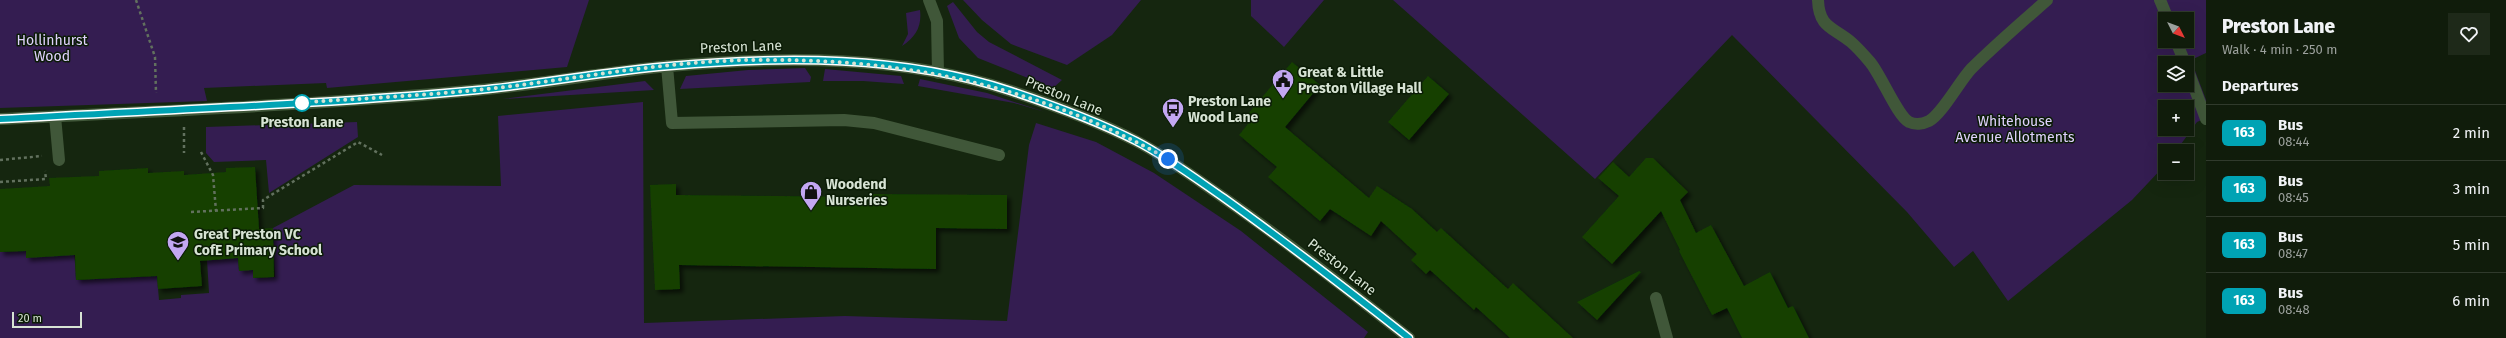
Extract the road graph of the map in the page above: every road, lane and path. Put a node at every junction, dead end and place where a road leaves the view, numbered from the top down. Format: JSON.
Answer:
{"nodes":[{"id":1,"x":136,"y":0,"type":"edge"},
{"id":2,"x":929,"y":0,"type":"edge"},
{"id":3,"x":1818,"y":0,"type":"edge"},
{"id":4,"x":2047,"y":0,"type":"edge"},
{"id":5,"x":2160,"y":0,"type":"edge"},
{"id":6,"x":2165,"y":12,"type":"edge"},
{"id":7,"x":667,"y":66,"type":"junction"},
{"id":8,"x":938,"y":73,"type":"junction"},
{"id":9,"x":2194,"y":87,"type":"edge"},
{"id":10,"x":184,"y":111,"type":"junction"},
{"id":11,"x":156,"y":112,"type":"junction"},
{"id":12,"x":54,"y":116,"type":"junction"},
{"id":13,"x":0,"y":119,"type":"edge"},
{"id":14,"x":2206,"y":119,"type":"edge"},
{"id":15,"x":201,"y":152,"type":"dead end"},
{"id":16,"x":184,"y":153,"type":"dead end"},
{"id":17,"x":382,"y":155,"type":"dead end"},
{"id":18,"x":999,"y":155,"type":"dead end"},
{"id":19,"x":44,"y":156,"type":"junction"},
{"id":20,"x":59,"y":157,"type":"joint"},
{"id":21,"x":0,"y":160,"type":"edge"},
{"id":22,"x":0,"y":182,"type":"edge"},
{"id":23,"x":216,"y":211,"type":"junction"},
{"id":24,"x":191,"y":212,"type":"dead end"},
{"id":25,"x":1656,"y":298,"type":"dead end"},
{"id":26,"x":1409,"y":338,"type":"edge"},
{"id":27,"x":1667,"y":338,"type":"edge"}],
"edges":[{"from":1,"to":11,"type":"path"},
{"from":2,"to":8,"type":"street"},
{"from":3,"to":4,"type":"street"},
{"from":5,"to":6,"type":"street"},
{"from":7,"to":8,"type":"street","name":"Preston Lane"},
{"from":7,"to":10,"type":"street","name":"Preston Lane"},
{"from":7,"to":18,"type":"street"},
{"from":8,"to":26,"type":"street","name":"Preston Lane"},
{"from":9,"to":14,"type":"street"},
{"from":10,"to":11,"type":"street","name":"Preston Lane"},
{"from":10,"to":16,"type":"path"},
{"from":11,"to":12,"type":"street","name":"Preston Lane"},
{"from":12,"to":13,"type":"street","name":"Preston Lane"},
{"from":12,"to":20,"type":"street"},
{"from":15,"to":23,"type":"path"},
{"from":17,"to":23,"type":"path"},
{"from":19,"to":20,"type":"path"},
{"from":19,"to":21,"type":"path"},
{"from":19,"to":22,"type":"path"},
{"from":23,"to":24,"type":"path"},
{"from":25,"to":27,"type":"street"}]}
